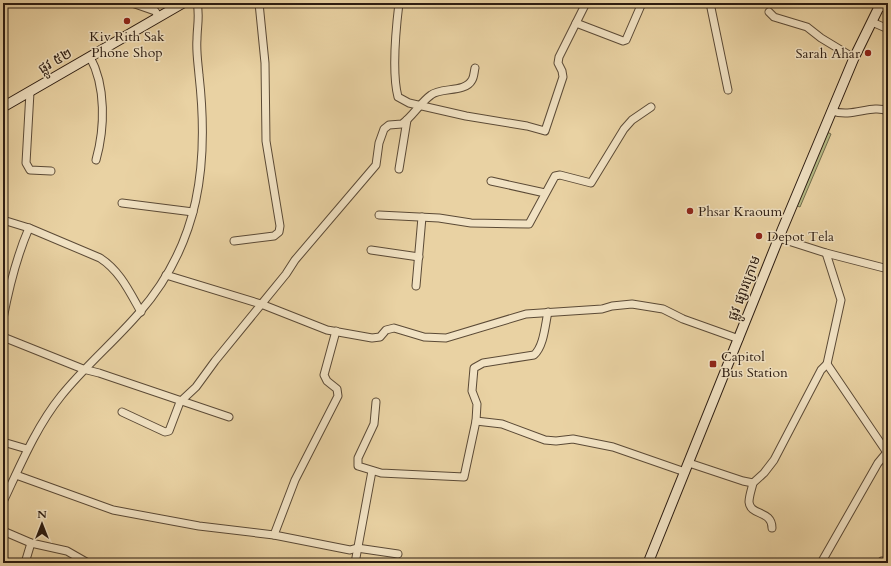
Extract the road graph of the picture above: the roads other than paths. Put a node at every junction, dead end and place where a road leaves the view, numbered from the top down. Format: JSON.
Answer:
{"nodes":[{"id":1,"x":132,"y":3,"type":"edge"},
{"id":2,"x":183,"y":3,"type":"edge"},
{"id":3,"x":197,"y":3,"type":"edge"},
{"id":4,"x":259,"y":3,"type":"edge"},
{"id":5,"x":399,"y":3,"type":"edge"},
{"id":6,"x":586,"y":3,"type":"edge"},
{"id":7,"x":642,"y":3,"type":"edge"},
{"id":8,"x":710,"y":3,"type":"edge"},
{"id":9,"x":883,"y":6,"type":"edge"},
{"id":10,"x":769,"y":12,"type":"dead end"},
{"id":11,"x":159,"y":18,"type":"junction"},
{"id":12,"x":872,"y":22,"type":"junction"},
{"id":13,"x":576,"y":23,"type":"junction"},
{"id":14,"x":888,"y":29,"type":"edge"},
{"id":15,"x":90,"y":57,"type":"junction"},
{"id":16,"x":854,"y":58,"type":"junction"},
{"id":17,"x":475,"y":68,"type":"dead end"},
{"id":18,"x":728,"y":90,"type":"dead end"},
{"id":19,"x":30,"y":92,"type":"junction"},
{"id":20,"x":420,"y":106,"type":"junction"},
{"id":21,"x":3,"y":107,"type":"edge"},
{"id":22,"x":651,"y":107,"type":"dead end"},
{"id":23,"x":832,"y":111,"type":"junction"},
{"id":24,"x":888,"y":111,"type":"edge"},
{"id":25,"x":407,"y":120,"type":"junction"},
{"id":26,"x":96,"y":160,"type":"dead end"},
{"id":27,"x":399,"y":169,"type":"dead end"},
{"id":28,"x":51,"y":171,"type":"dead end"},
{"id":29,"x":491,"y":181,"type":"dead end"},
{"id":30,"x":545,"y":194,"type":"junction"},
{"id":31,"x":122,"y":203,"type":"dead end"},
{"id":32,"x":193,"y":212,"type":"junction"},
{"id":33,"x":379,"y":215,"type":"dead end"},
{"id":34,"x":422,"y":217,"type":"junction"},
{"id":35,"x":3,"y":220,"type":"edge"},
{"id":36,"x":29,"y":228,"type":"junction"},
{"id":37,"x":779,"y":238,"type":"junction"},
{"id":38,"x":234,"y":241,"type":"dead end"},
{"id":39,"x":371,"y":250,"type":"dead end"},
{"id":40,"x":826,"y":253,"type":"junction"},
{"id":41,"x":419,"y":257,"type":"junction"},
{"id":42,"x":888,"y":269,"type":"edge"},
{"id":43,"x":166,"y":275,"type":"junction"},
{"id":44,"x":416,"y":286,"type":"dead end"},
{"id":45,"x":261,"y":304,"type":"junction"},
{"id":46,"x":140,"y":312,"type":"junction"},
{"id":47,"x":548,"y":312,"type":"junction"},
{"id":48,"x":3,"y":319,"type":"edge"},
{"id":49,"x":336,"y":332,"type":"junction"},
{"id":50,"x":3,"y":337,"type":"edge"},
{"id":51,"x":739,"y":339,"type":"junction"},
{"id":52,"x":827,"y":364,"type":"junction"},
{"id":53,"x":83,"y":369,"type":"junction"},
{"id":54,"x":180,"y":402,"type":"junction"},
{"id":55,"x":376,"y":402,"type":"dead end"},
{"id":56,"x":122,"y":412,"type":"dead end"},
{"id":57,"x":229,"y":417,"type":"dead end"},
{"id":58,"x":476,"y":421,"type":"junction"},
{"id":59,"x":3,"y":442,"type":"edge"},
{"id":60,"x":27,"y":449,"type":"junction"},
{"id":61,"x":888,"y":453,"type":"edge"},
{"id":62,"x":689,"y":463,"type":"junction"},
{"id":63,"x":372,"y":471,"type":"junction"},
{"id":64,"x":685,"y":472,"type":"junction"},
{"id":65,"x":16,"y":475,"type":"junction"},
{"id":66,"x":753,"y":483,"type":"junction"},
{"id":67,"x":3,"y":502,"type":"edge"},
{"id":68,"x":772,"y":528,"type":"dead end"},
{"id":69,"x":3,"y":531,"type":"edge"},
{"id":70,"x":274,"y":535,"type":"junction"},
{"id":71,"x":31,"y":543,"type":"junction"},
{"id":72,"x":357,"y":548,"type":"junction"},
{"id":73,"x":398,"y":554,"type":"dead end"},
{"id":74,"x":25,"y":563,"type":"edge"},
{"id":75,"x":88,"y":563,"type":"edge"},
{"id":76,"x":355,"y":563,"type":"edge"},
{"id":77,"x":648,"y":563,"type":"edge"},
{"id":78,"x":821,"y":563,"type":"edge"}],
"edges":[{"from":1,"to":11,"type":"street"},
{"from":2,"to":11,"type":"main road","name":"ផ្លូវ ៥២"},
{"from":3,"to":32,"type":"street"},
{"from":4,"to":38,"type":"street"},
{"from":5,"to":20,"type":"street"},
{"from":6,"to":13,"type":"street"},
{"from":7,"to":13,"type":"street"},
{"from":8,"to":18,"type":"street"},
{"from":9,"to":12,"type":"main road","name":"ផ្លូវ ផ្សារក្រោម"},
{"from":10,"to":16,"type":"street"},
{"from":11,"to":15,"type":"main road","name":"ផ្លូវ ៥២"},
{"from":12,"to":14,"type":"street"},
{"from":12,"to":16,"type":"main road","name":"ផ្លូវ ផ្សារក្រោម"},
{"from":13,"to":20,"type":"street"},
{"from":15,"to":19,"type":"main road","name":"ផ្លូវ ៥២"},
{"from":15,"to":26,"type":"street"},
{"from":16,"to":23,"type":"main road","name":"ផ្លូវ ផ្សារក្រោម"},
{"from":17,"to":20,"type":"street"},
{"from":19,"to":21,"type":"main road","name":"ផ្លូវ ៥២"},
{"from":19,"to":28,"type":"street"},
{"from":20,"to":25,"type":"street"},
{"from":22,"to":30,"type":"street"},
{"from":23,"to":24,"type":"street"},
{"from":23,"to":37,"type":"main road","name":"ផ្លូវ ផ្សារក្រោម"},
{"from":25,"to":27,"type":"street"},
{"from":25,"to":45,"type":"street"},
{"from":29,"to":30,"type":"street"},
{"from":30,"to":34,"type":"street"},
{"from":31,"to":32,"type":"street"},
{"from":32,"to":43,"type":"street"},
{"from":33,"to":34,"type":"street"},
{"from":34,"to":41,"type":"street"},
{"from":35,"to":36,"type":"street"},
{"from":36,"to":46,"type":"street"},
{"from":36,"to":48,"type":"street"},
{"from":37,"to":40,"type":"street"},
{"from":37,"to":51,"type":"main road","name":"ផ្លូវ ផ្សារក្រោម"},
{"from":39,"to":41,"type":"street"},
{"from":40,"to":42,"type":"street"},
{"from":40,"to":52,"type":"street"},
{"from":41,"to":44,"type":"street"},
{"from":43,"to":45,"type":"street"},
{"from":43,"to":46,"type":"street"},
{"from":45,"to":49,"type":"street"},
{"from":45,"to":54,"type":"street"},
{"from":46,"to":53,"type":"street"},
{"from":47,"to":49,"type":"street"},
{"from":47,"to":51,"type":"street"},
{"from":47,"to":58,"type":"street"},
{"from":49,"to":70,"type":"street"},
{"from":50,"to":53,"type":"street"},
{"from":51,"to":62,"type":"main road","name":"ផ្លូវ ផ្សារក្រោម"},
{"from":52,"to":61,"type":"street"},
{"from":52,"to":66,"type":"street"},
{"from":53,"to":54,"type":"street"},
{"from":53,"to":60,"type":"street"},
{"from":54,"to":56,"type":"street"},
{"from":54,"to":57,"type":"street"},
{"from":55,"to":63,"type":"street"},
{"from":58,"to":63,"type":"street"},
{"from":58,"to":64,"type":"street"},
{"from":59,"to":60,"type":"street"},
{"from":60,"to":65,"type":"street"},
{"from":61,"to":78,"type":"street"},
{"from":62,"to":64,"type":"main road","name":"ផ្លូវ ផ្សារក្រោម"},
{"from":62,"to":66,"type":"street"},
{"from":63,"to":72,"type":"street"},
{"from":64,"to":77,"type":"main road","name":"ផ្លូវ ផ្សារក្រោម"},
{"from":65,"to":67,"type":"street"},
{"from":65,"to":70,"type":"street"},
{"from":66,"to":68,"type":"street"},
{"from":69,"to":71,"type":"street"},
{"from":70,"to":72,"type":"street"},
{"from":71,"to":74,"type":"street"},
{"from":71,"to":75,"type":"street"},
{"from":72,"to":73,"type":"street"},
{"from":72,"to":76,"type":"street"}]}
